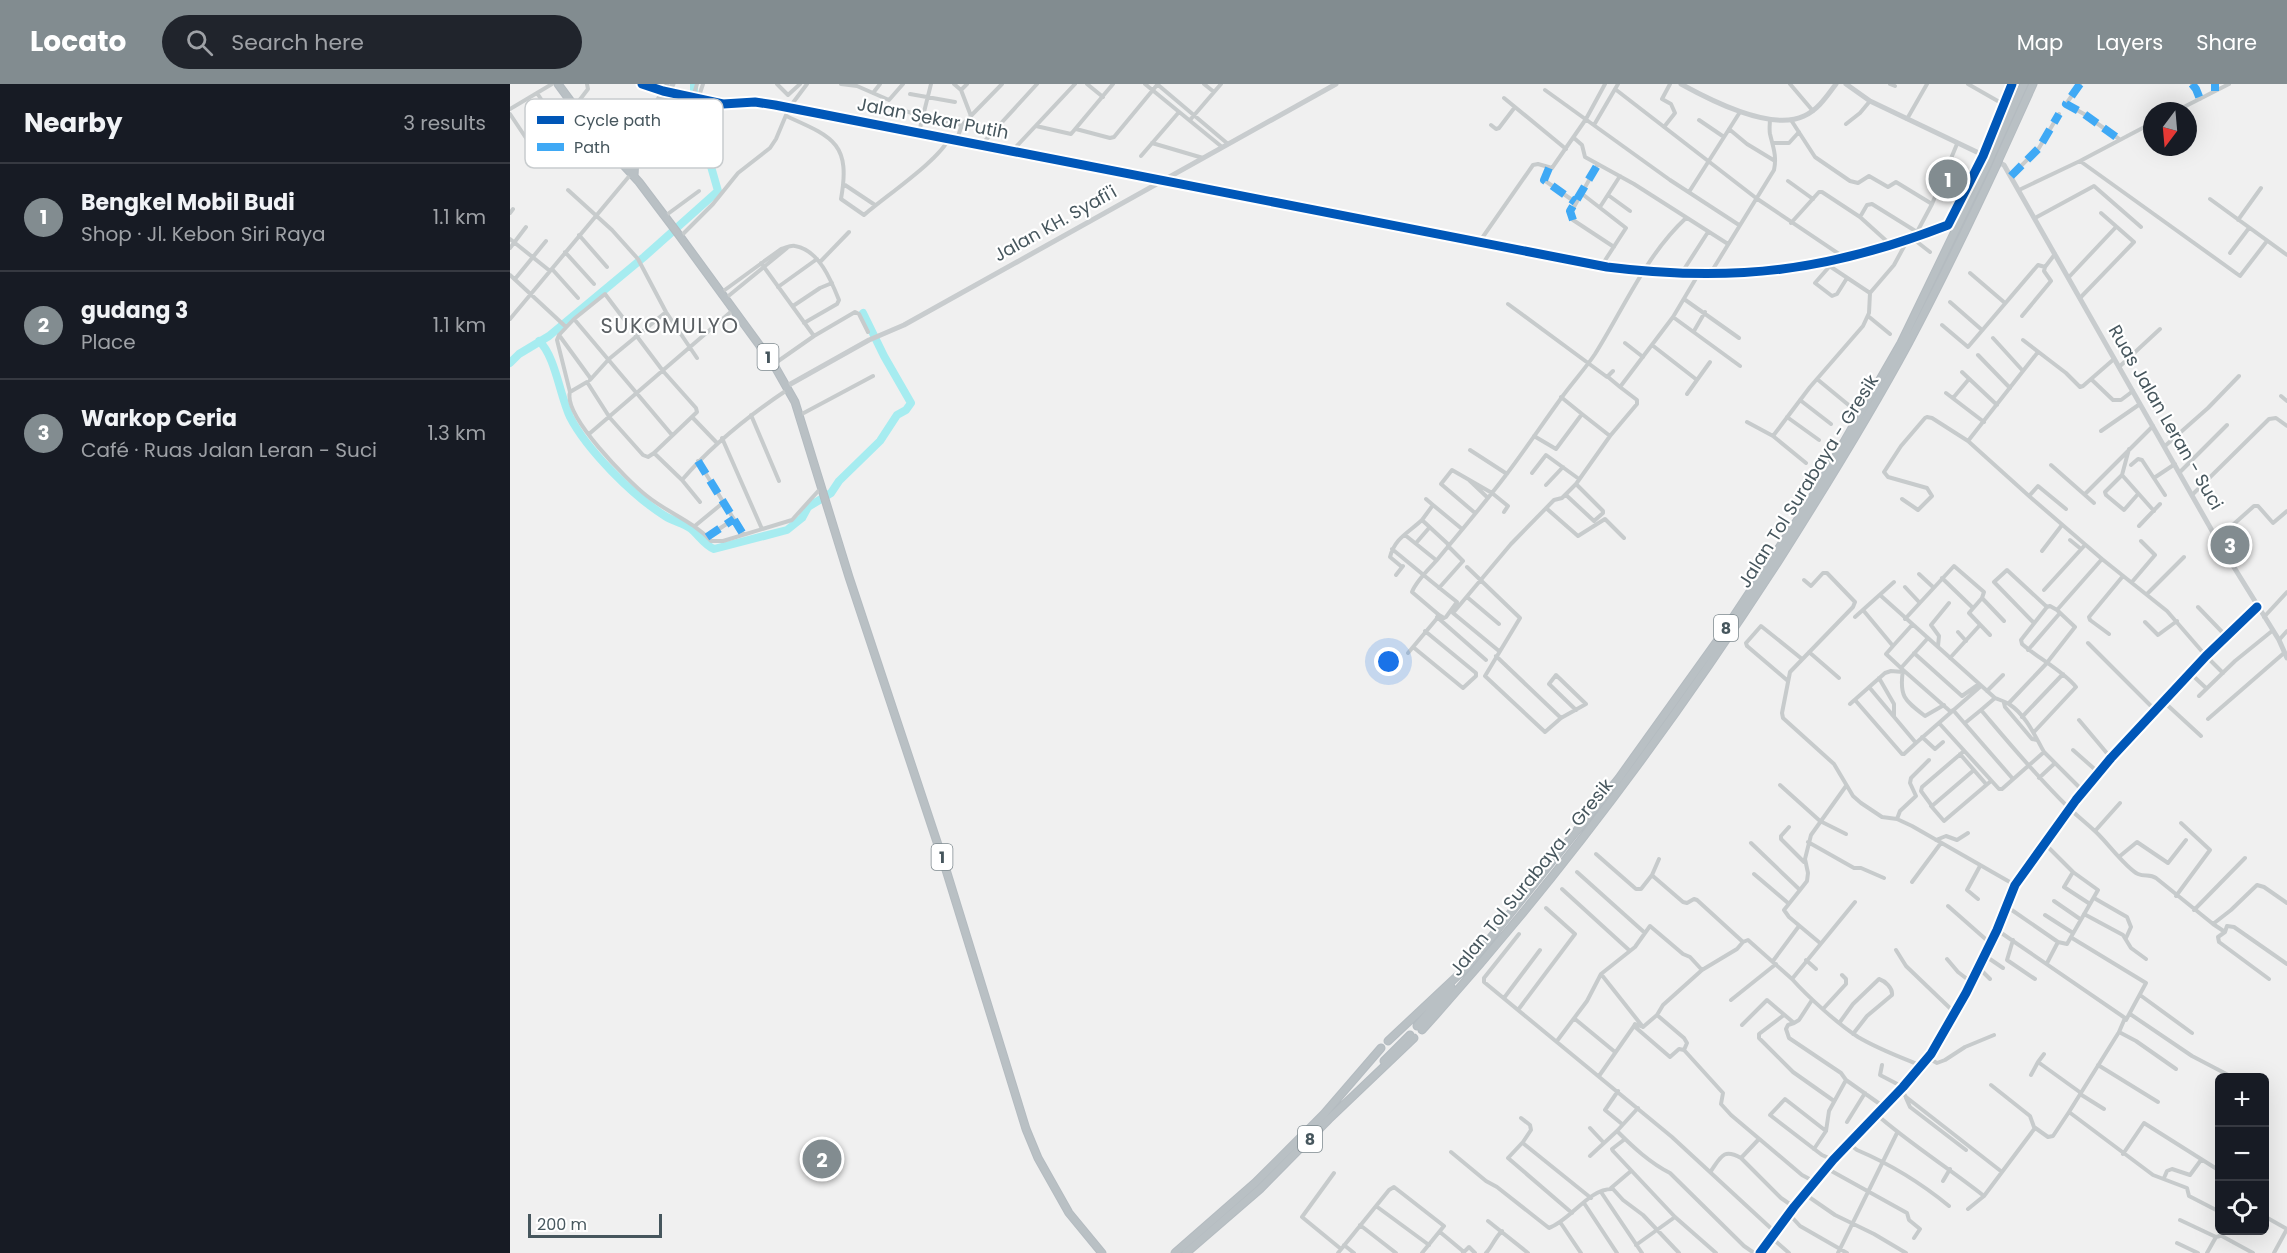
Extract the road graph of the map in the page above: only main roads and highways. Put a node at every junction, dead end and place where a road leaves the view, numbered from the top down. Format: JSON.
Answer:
{"nodes":[{"id":1,"x":558,"y":84,"type":"edge"},
{"id":2,"x":667,"y":84,"type":"edge"},
{"id":3,"x":673,"y":84,"type":"edge"},
{"id":4,"x":1336,"y":84,"type":"edge"},
{"id":5,"x":1681,"y":84,"type":"edge"},
{"id":6,"x":1836,"y":84,"type":"edge"},
{"id":7,"x":1846,"y":84,"type":"edge"},
{"id":8,"x":2024,"y":84,"type":"edge"},
{"id":9,"x":2033,"y":84,"type":"edge"},
{"id":10,"x":665,"y":92,"type":"junction"},
{"id":11,"x":570,"y":99,"type":"edge"},
{"id":12,"x":661,"y":99,"type":"edge"},
{"id":13,"x":662,"y":99,"type":"edge"},
{"id":14,"x":2000,"y":164,"type":"junction"},
{"id":15,"x":627,"y":168,"type":"edge"},
{"id":16,"x":634,"y":168,"type":"edge"},
{"id":17,"x":633,"y":175,"type":"junction"},
{"id":18,"x":788,"y":387,"type":"junction"},
{"id":19,"x":2286,"y":656,"type":"edge"},
{"id":20,"x":1468,"y":966,"type":"junction"},
{"id":21,"x":1388,"y":1041,"type":"dead end"},
{"id":22,"x":1381,"y":1048,"type":"dead end"},
{"id":23,"x":1324,"y":1114,"type":"junction"},
{"id":24,"x":1067,"y":1207,"type":"junction"},
{"id":25,"x":1102,"y":1253,"type":"edge"},
{"id":26,"x":1108,"y":1253,"type":"edge"},
{"id":27,"x":1175,"y":1253,"type":"edge"},
{"id":28,"x":1186,"y":1253,"type":"edge"}],
"edges":[{"from":1,"to":11,"type":"highway","number":"1"},
{"from":2,"to":10,"type":"main road"},
{"from":3,"to":10,"type":"main road"},
{"from":4,"to":18,"type":"main road","name":"Jalan KH. Syafi'i"},
{"from":5,"to":6,"type":"main road"},
{"from":7,"to":14,"type":"main road"},
{"from":8,"to":20,"type":"highway","name":"Jalan Tol Surabaya - Gresik","number":"8"},
{"from":9,"to":14,"type":"highway","name":"Jalan Tol Surabaya - Gresik","number":"8"},
{"from":10,"to":12,"type":"main road"},
{"from":10,"to":13,"type":"main road"},
{"from":14,"to":19,"type":"main road","name":"Ruas Jalan Leran - Suci"},
{"from":14,"to":20,"type":"highway","name":"Jalan Tol Surabaya - Gresik","number":"8"},
{"from":15,"to":17,"type":"highway","number":"1"},
{"from":16,"to":17,"type":"highway"},
{"from":17,"to":18,"type":"highway","number":"1"},
{"from":18,"to":24,"type":"highway","number":"1"},
{"from":20,"to":21,"type":"highway","name":"Jalan Tol Surabaya - Gresik","number":"8"},
{"from":22,"to":23,"type":"highway","number":"8"},
{"from":23,"to":27,"type":"highway","number":"8"},
{"from":23,"to":28,"type":"highway","number":"8"},
{"from":24,"to":25,"type":"highway","number":"1"},
{"from":24,"to":26,"type":"highway","number":"1"}]}
